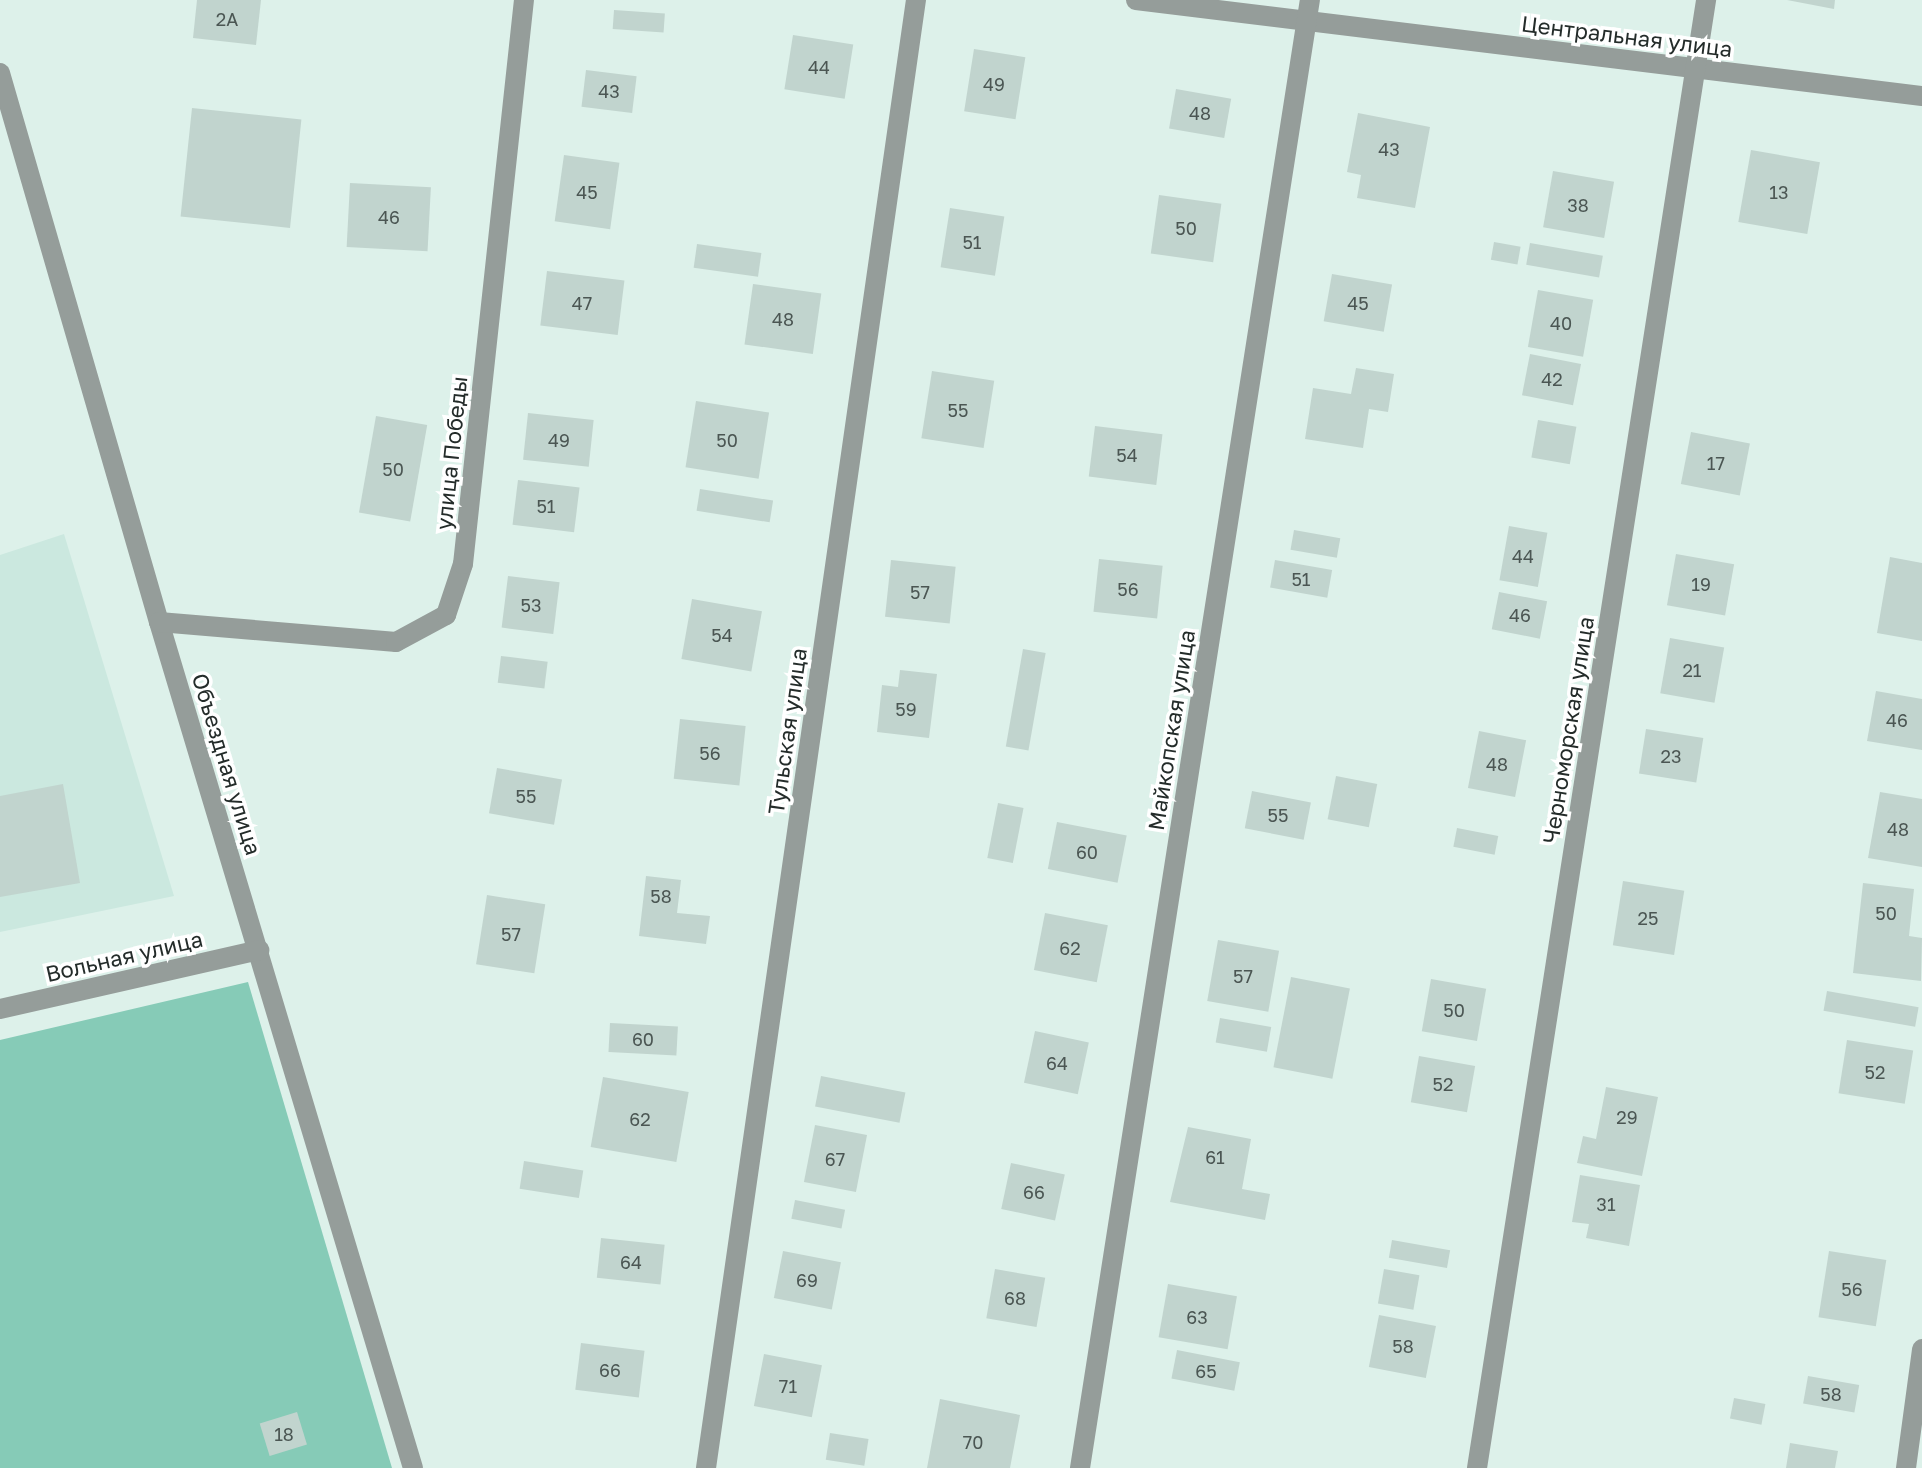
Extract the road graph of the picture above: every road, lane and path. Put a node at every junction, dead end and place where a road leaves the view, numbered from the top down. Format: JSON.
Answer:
{"nodes":[{"id":1,"x":524,"y":0,"type":"edge"},
{"id":2,"x":916,"y":0,"type":"edge"},
{"id":3,"x":1136,"y":0,"type":"edge"},
{"id":4,"x":1310,"y":0,"type":"edge"},
{"id":5,"x":1706,"y":0,"type":"edge"},
{"id":6,"x":1307,"y":21,"type":"junction"},
{"id":7,"x":1695,"y":69,"type":"junction"},
{"id":8,"x":0,"y":73,"type":"edge"},
{"id":9,"x":1922,"y":96,"type":"edge"},
{"id":10,"x":159,"y":622,"type":"junction"},
{"id":11,"x":259,"y":950,"type":"junction"},
{"id":12,"x":0,"y":1009,"type":"edge"},
{"id":13,"x":1922,"y":1349,"type":"edge"},
{"id":14,"x":413,"y":1468,"type":"edge"},
{"id":15,"x":706,"y":1468,"type":"edge"},
{"id":16,"x":1080,"y":1468,"type":"edge"},
{"id":17,"x":1477,"y":1468,"type":"edge"},
{"id":18,"x":1906,"y":1468,"type":"edge"}],
"edges":[{"from":1,"to":10,"type":"street","name":"улица Победы"},
{"from":2,"to":15,"type":"street","name":"Тульская улица"},
{"from":3,"to":6,"type":"street","name":"Центральная улица"},
{"from":4,"to":6,"type":"street","name":"Майкопская улица"},
{"from":5,"to":7,"type":"street","name":"Черноморская улица"},
{"from":6,"to":7,"type":"street","name":"Центральная улица"},
{"from":6,"to":16,"type":"street","name":"Майкопская улица"},
{"from":7,"to":9,"type":"street","name":"Центральная улица"},
{"from":7,"to":17,"type":"street","name":"Черноморская улица"},
{"from":8,"to":10,"type":"street","name":"Объездная улица"},
{"from":10,"to":11,"type":"street","name":"Объездная улица"},
{"from":11,"to":12,"type":"street","name":"Вольная улица"},
{"from":11,"to":14,"type":"street","name":"Объездная улица"},
{"from":13,"to":18,"type":"street"}]}
